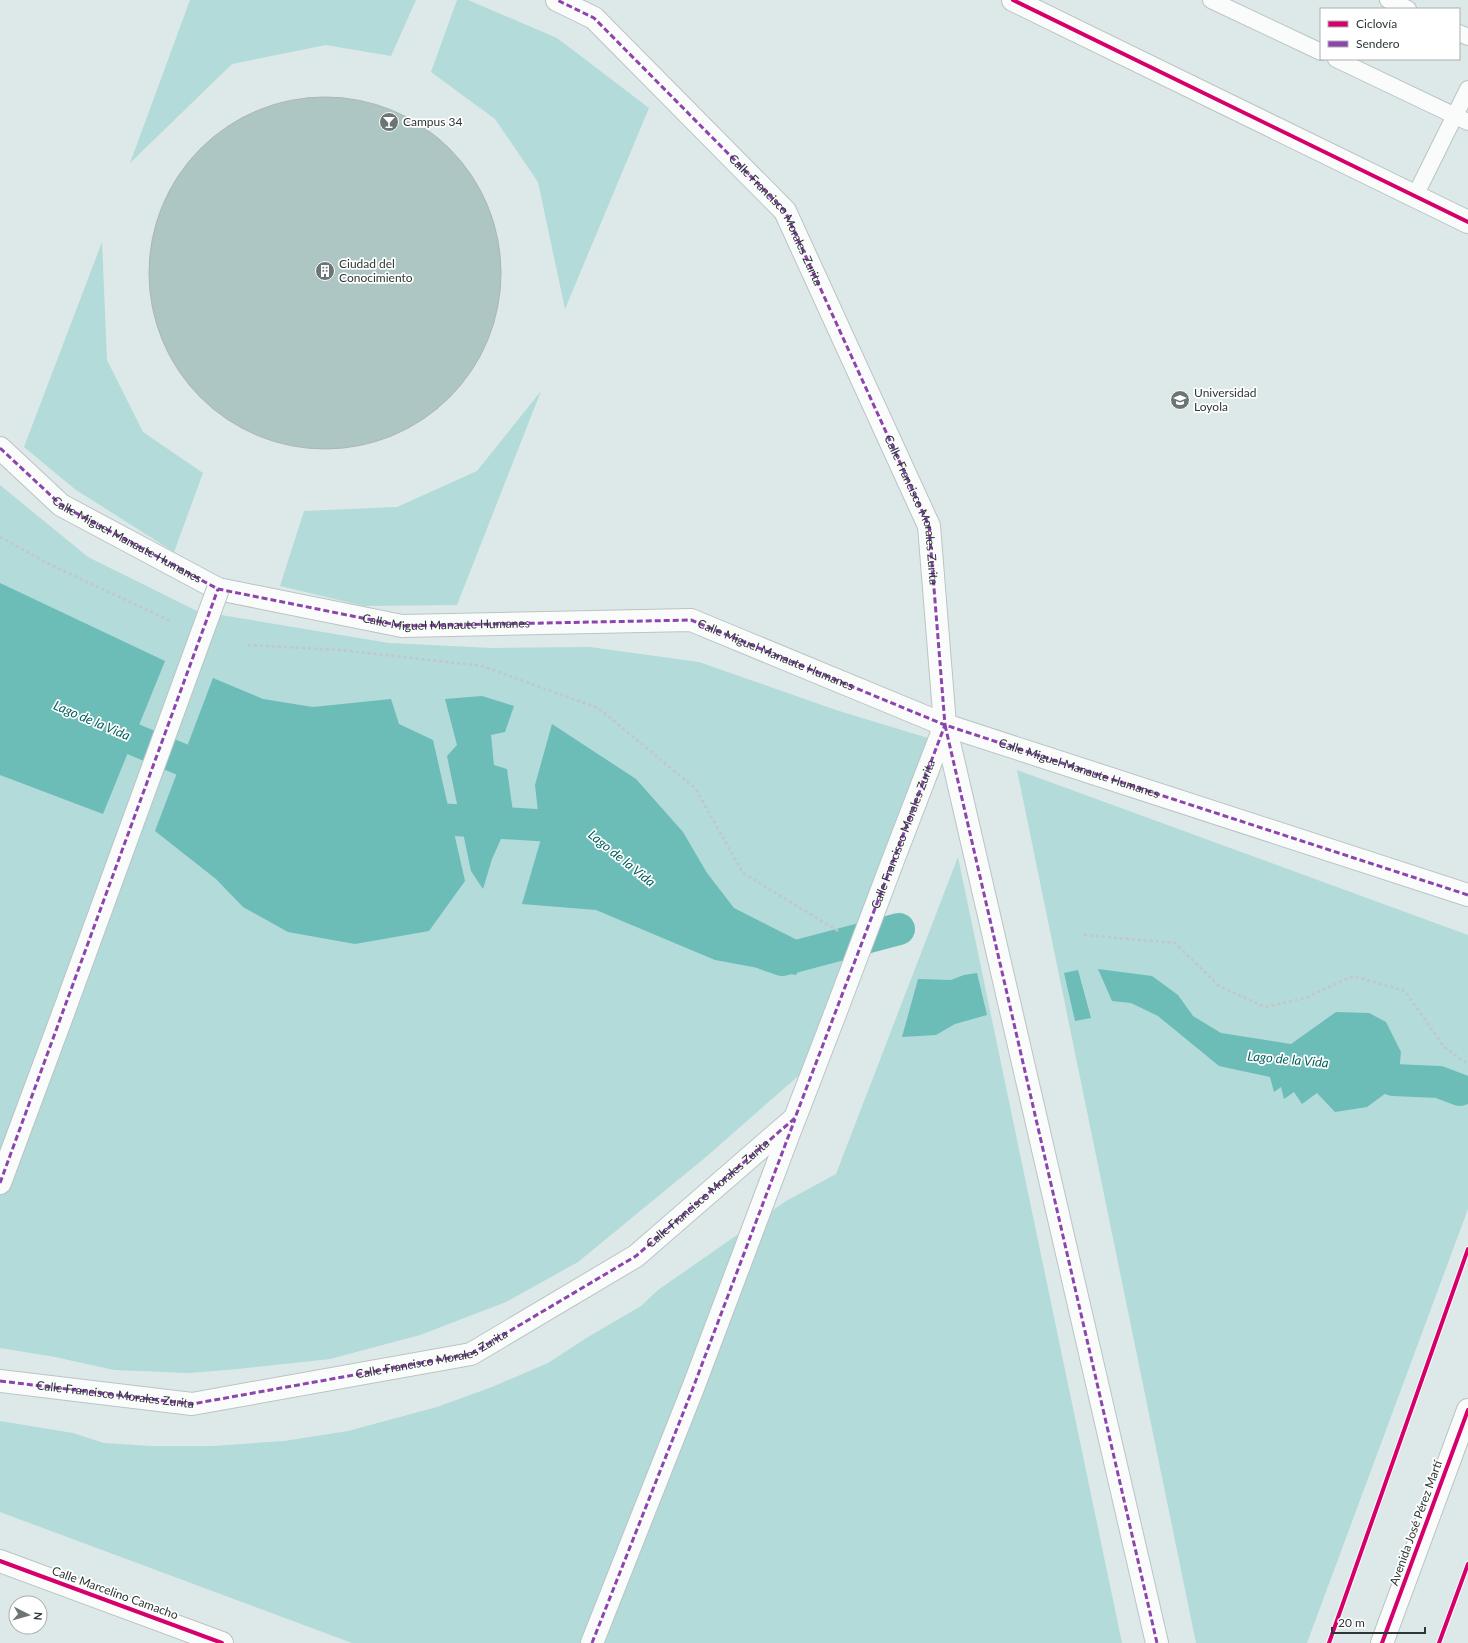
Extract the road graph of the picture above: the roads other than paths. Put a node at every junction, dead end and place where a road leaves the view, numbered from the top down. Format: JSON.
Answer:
{"nodes":[{"id":1,"x":557,"y":0,"type":"edge"},
{"id":2,"x":1014,"y":0,"type":"edge"},
{"id":3,"x":1211,"y":0,"type":"edge"},
{"id":4,"x":1388,"y":0,"type":"edge"},
{"id":5,"x":1042,"y":6,"type":"edge"},
{"id":6,"x":1406,"y":8,"type":"edge"},
{"id":7,"x":1320,"y":52,"type":"edge"},
{"id":8,"x":1338,"y":60,"type":"edge"},
{"id":9,"x":1468,"y":89,"type":"edge"},
{"id":10,"x":1461,"y":118,"type":"edge"},
{"id":11,"x":1415,"y":196,"type":"junction"},
{"id":12,"x":1468,"y":222,"type":"edge"},
{"id":13,"x":0,"y":448,"type":"edge"},
{"id":14,"x":218,"y":589,"type":"junction"},
{"id":15,"x":945,"y":725,"type":"junction"},
{"id":16,"x":1468,"y":895,"type":"edge"},
{"id":17,"x":795,"y":1118,"type":"junction"},
{"id":18,"x":0,"y":1184,"type":"edge"},
{"id":19,"x":0,"y":1381,"type":"edge"},
{"id":20,"x":1468,"y":1410,"type":"edge"},
{"id":21,"x":0,"y":1561,"type":"edge"},
{"id":22,"x":194,"y":1638,"type":"edge"},
{"id":23,"x":222,"y":1643,"type":"edge"},
{"id":24,"x":592,"y":1643,"type":"edge"},
{"id":25,"x":1158,"y":1643,"type":"edge"},
{"id":26,"x":1382,"y":1643,"type":"edge"}],
"edges":[{"from":1,"to":15,"type":"street","name":"Calle Francisco Morales Zurita"},
{"from":2,"to":5,"type":"street"},
{"from":3,"to":7,"type":"lane"},
{"from":4,"to":6,"type":"lane"},
{"from":5,"to":11,"type":"street"},
{"from":8,"to":10,"type":"lane"},
{"from":9,"to":10,"type":"lane"},
{"from":10,"to":11,"type":"lane"},
{"from":11,"to":12,"type":"street"},
{"from":13,"to":14,"type":"street","name":"Calle Miguel Manaute Humanes"},
{"from":14,"to":15,"type":"street","name":"Calle Miguel Manaute Humanes"},
{"from":14,"to":18,"type":"street","bridge":true},
{"from":15,"to":16,"type":"street","name":"Calle Miguel Manaute Humanes"},
{"from":15,"to":17,"type":"street","name":"Calle Francisco Morales Zurita","bridge":true},
{"from":15,"to":25,"type":"street"},
{"from":17,"to":19,"type":"street","name":"Calle Francisco Morales Zurita"},
{"from":17,"to":24,"type":"street","name":"Calle Francisco Morales Zurita"},
{"from":20,"to":26,"type":"street","name":"Avenida José Pérez Martí"},
{"from":21,"to":22,"type":"street","name":"Calle Marcelino Camacho"},
{"from":22,"to":23,"type":"street","name":"Calle Marcelino Camacho"}]}
